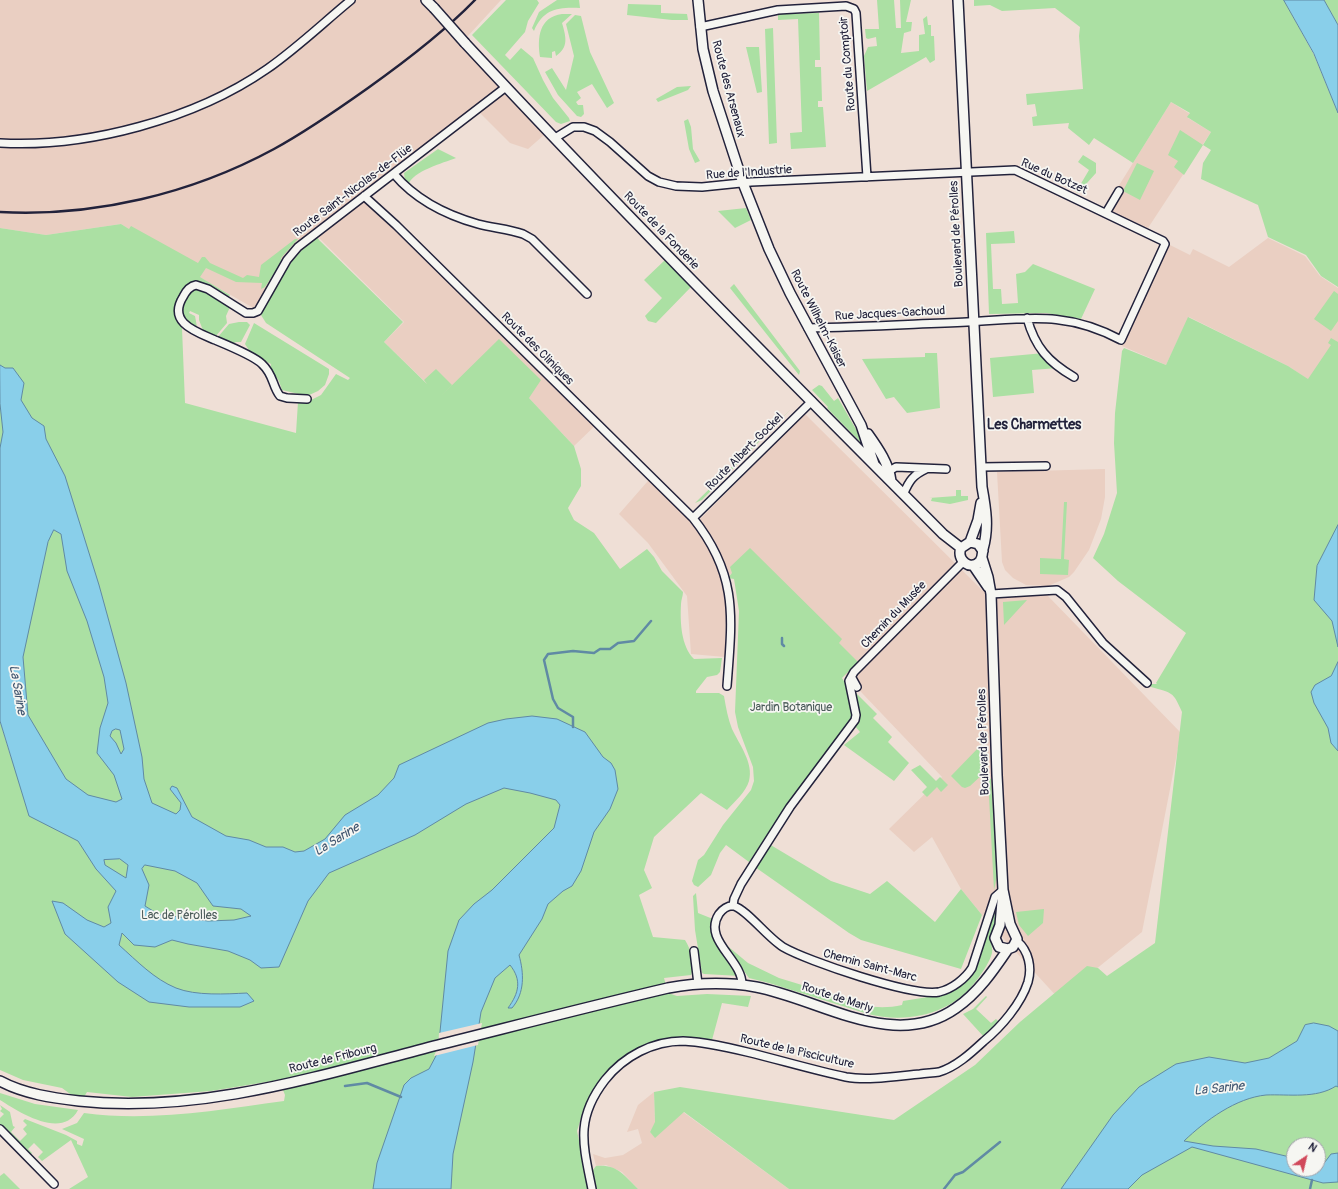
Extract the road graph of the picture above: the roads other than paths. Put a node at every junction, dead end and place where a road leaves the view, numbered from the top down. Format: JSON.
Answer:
{"nodes":[{"id":1,"x":351,"y":0,"type":"edge"},
{"id":2,"x":426,"y":0,"type":"edge"},
{"id":3,"x":698,"y":0,"type":"edge"},
{"id":4,"x":958,"y":0,"type":"edge"},
{"id":5,"x":700,"y":27,"type":"junction"},
{"id":6,"x":506,"y":87,"type":"junction"},
{"id":7,"x":555,"y":138,"type":"junction"},
{"id":8,"x":0,"y":143,"type":"edge"},
{"id":9,"x":966,"y":172,"type":"junction"},
{"id":10,"x":394,"y":174,"type":"junction"},
{"id":11,"x":867,"y":177,"type":"junction"},
{"id":12,"x":743,"y":183,"type":"junction"},
{"id":13,"x":1118,"y":192,"type":"dead end"},
{"id":14,"x":364,"y":196,"type":"junction"},
{"id":15,"x":1106,"y":213,"type":"junction"},
{"id":16,"x":587,"y":294,"type":"dead end"},
{"id":17,"x":1027,"y":318,"type":"junction"},
{"id":18,"x":974,"y":321,"type":"junction"},
{"id":19,"x":808,"y":328,"type":"junction"},
{"id":20,"x":1121,"y":340,"type":"joint"},
{"id":21,"x":1074,"y":377,"type":"dead end"},
{"id":22,"x":307,"y":399,"type":"dead end"},
{"id":23,"x":812,"y":401,"type":"junction"},
{"id":24,"x":861,"y":425,"type":"junction"},
{"id":25,"x":874,"y":464,"type":"junction"},
{"id":26,"x":1046,"y":466,"type":"dead end"},
{"id":27,"x":981,"y":468,"type":"junction"},
{"id":28,"x":926,"y":469,"type":"junction"},
{"id":29,"x":946,"y":469,"type":"dead end"},
{"id":30,"x":887,"y":472,"type":"junction"},
{"id":31,"x":982,"y":487,"type":"junction"},
{"id":32,"x":904,"y":493,"type":"junction"},
{"id":33,"x":693,"y":518,"type":"junction"},
{"id":34,"x":970,"y":542,"type":"junction"},
{"id":35,"x":961,"y":548,"type":"junction"},
{"id":36,"x":982,"y":555,"type":"junction"},
{"id":37,"x":963,"y":562,"type":"junction"},
{"id":38,"x":973,"y":565,"type":"junction"},
{"id":39,"x":991,"y":594,"type":"junction"},
{"id":40,"x":852,"y":678,"type":"junction"},
{"id":41,"x":1147,"y":682,"type":"dead end"},
{"id":42,"x":727,"y":686,"type":"dead end"},
{"id":43,"x":857,"y":687,"type":"dead end"},
{"id":44,"x":1003,"y":890,"type":"junction"},
{"id":45,"x":733,"y":906,"type":"junction"},
{"id":46,"x":1012,"y":929,"type":"junction"},
{"id":47,"x":999,"y":930,"type":"junction"},
{"id":48,"x":1017,"y":941,"type":"junction"},
{"id":49,"x":997,"y":944,"type":"junction"},
{"id":50,"x":1008,"y":949,"type":"junction"},
{"id":51,"x":694,"y":951,"type":"dead end"},
{"id":52,"x":985,"y":980,"type":"junction"},
{"id":53,"x":698,"y":984,"type":"junction"},
{"id":54,"x":742,"y":985,"type":"junction"},
{"id":55,"x":668,"y":988,"type":"joint"},
{"id":56,"x":0,"y":1081,"type":"edge"},
{"id":57,"x":0,"y":1129,"type":"edge"},
{"id":58,"x":54,"y":1184,"type":"dead end"},
{"id":59,"x":592,"y":1189,"type":"edge"}],
"edges":[{"from":1,"to":8,"type":"street"},
{"from":2,"to":6,"type":"main road","name":"Route de la Fonderie","bridge":true},
{"from":3,"to":5,"type":"main road","name":"Route des Arsenaux"},
{"from":4,"to":9,"type":"main road","name":"Boulevard de Pérolles"},
{"from":5,"to":11,"type":"street","name":"Route du Comptoir"},
{"from":5,"to":12,"type":"main road","name":"Route des Arsenaux"},
{"from":6,"to":7,"type":"main road","name":"Route de la Fonderie"},
{"from":6,"to":10,"type":"street","name":"Route Saint-Nicolas-de-Flüe"},
{"from":7,"to":12,"type":"street","name":"Rue de l'Industrie"},
{"from":7,"to":23,"type":"main road","name":"Route de la Fonderie"},
{"from":9,"to":11,"type":"street","name":"Rue de l'Industrie"},
{"from":9,"to":15,"type":"street","name":"Rue du Botzet"},
{"from":9,"to":18,"type":"main road","name":"Boulevard de Pérolles"},
{"from":10,"to":14,"type":"street","name":"Route Saint-Nicolas-de-Flüe"},
{"from":10,"to":16,"type":"street"},
{"from":11,"to":12,"type":"street","name":"Rue de l'Industrie"},
{"from":12,"to":19,"type":"main road","name":"Route Wilhelm-Kaiser"},
{"from":13,"to":15,"type":"street"},
{"from":14,"to":22,"type":"street","name":"Route Saint-Nicolas-de-Flüe"},
{"from":14,"to":33,"type":"street","name":"Route des Cliniques"},
{"from":15,"to":20,"type":"street","name":"Rue du Botzet"},
{"from":17,"to":18,"type":"street","name":"Rue Jacques-Gachoud"},
{"from":17,"to":20,"type":"street","name":"Rue Jacques-Gachoud"},
{"from":17,"to":21,"type":"street"},
{"from":18,"to":19,"type":"street","name":"Rue Jacques-Gachoud"},
{"from":18,"to":27,"type":"main road","name":"Boulevard de Pérolles"},
{"from":19,"to":24,"type":"main road","name":"Route Wilhelm-Kaiser"},
{"from":23,"to":25,"type":"main road","name":"Route de la Fonderie"},
{"from":23,"to":33,"type":"street","name":"Route Albert-Gockel"},
{"from":24,"to":25,"type":"main road","name":"Route Wilhelm-Kaiser"},
{"from":24,"to":30,"type":"main road"},
{"from":25,"to":30,"type":"main road","name":"Route de la Fonderie"},
{"from":26,"to":27,"type":"street"},
{"from":27,"to":31,"type":"main road","name":"Boulevard de Pérolles"},
{"from":28,"to":29,"type":"street"},
{"from":28,"to":30,"type":"street"},
{"from":28,"to":32,"type":"street"},
{"from":30,"to":32,"type":"main road"},
{"from":31,"to":34,"type":"main road","name":"Boulevard de Pérolles"},
{"from":31,"to":36,"type":"main road","name":"Boulevard de Pérolles"},
{"from":32,"to":35,"type":"main road"},
{"from":33,"to":42,"type":"street","name":"Route des Cliniques"},
{"from":34,"to":35,"type":"main road"},
{"from":34,"to":36,"type":"main road"},
{"from":35,"to":37,"type":"main road"},
{"from":36,"to":38,"type":"main road"},
{"from":36,"to":39,"type":"main road","name":"Boulevard de Pérolles"},
{"from":37,"to":38,"type":"main road"},
{"from":37,"to":40,"type":"street","name":"Chemin du Musée"},
{"from":38,"to":39,"type":"main road"},
{"from":39,"to":41,"type":"street"},
{"from":39,"to":44,"type":"main road","name":"Boulevard de Pérolles"},
{"from":40,"to":43,"type":"street"},
{"from":40,"to":45,"type":"street"},
{"from":44,"to":45,"type":"street","name":"Chemin Saint-Marc"},
{"from":44,"to":46,"type":"main road"},
{"from":44,"to":47,"type":"main road"},
{"from":45,"to":54,"type":"street"},
{"from":46,"to":47,"type":"main road"},
{"from":46,"to":48,"type":"main road"},
{"from":47,"to":49,"type":"main road"},
{"from":48,"to":50,"type":"main road"},
{"from":48,"to":59,"type":"street","name":"Route de la Pisciculture"},
{"from":49,"to":50,"type":"main road"},
{"from":49,"to":52,"type":"main road","name":"Route de Marly"},
{"from":50,"to":52,"type":"main road","name":"Route de Marly"},
{"from":51,"to":53,"type":"street"},
{"from":52,"to":54,"type":"main road","name":"Route de Marly"},
{"from":53,"to":54,"type":"main road","name":"Route de Marly"},
{"from":53,"to":55,"type":"main road","name":"Route de Marly"},
{"from":55,"to":56,"type":"main road","name":"Route de Fribourg"},
{"from":57,"to":58,"type":"street"}]}
